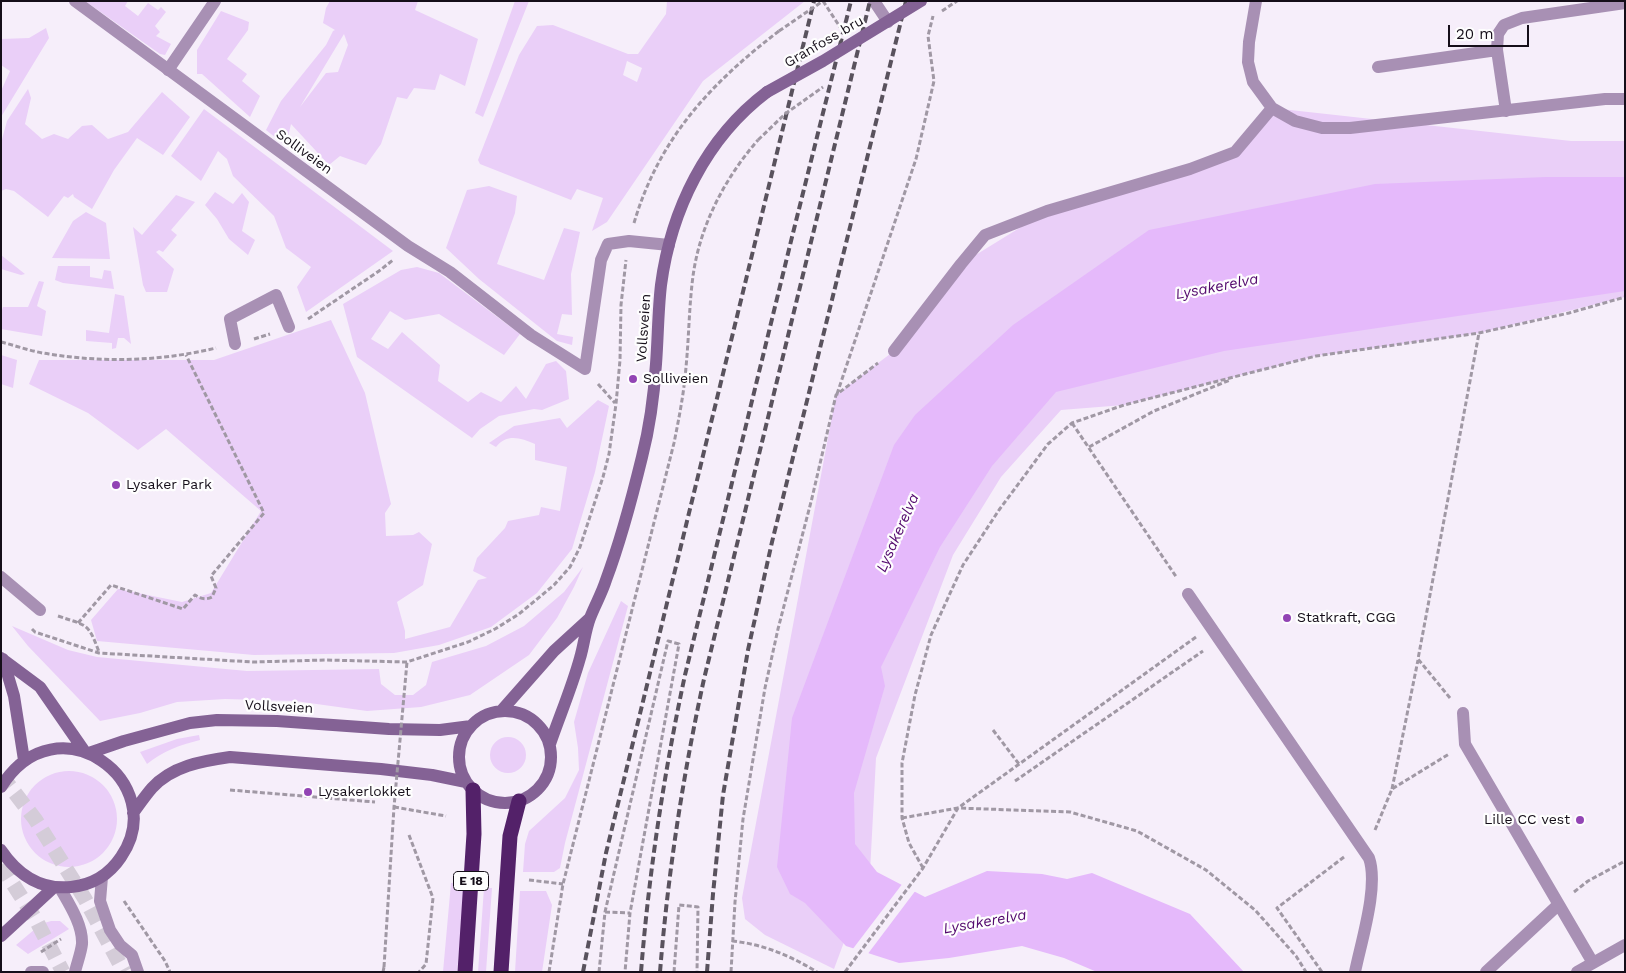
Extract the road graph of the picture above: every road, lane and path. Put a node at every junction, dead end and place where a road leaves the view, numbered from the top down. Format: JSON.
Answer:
{"nodes":[{"id":1,"x":75,"y":1,"type":"edge"},
{"id":2,"x":215,"y":1,"type":"edge"},
{"id":3,"x":823,"y":1,"type":"edge"},
{"id":4,"x":874,"y":1,"type":"edge"},
{"id":5,"x":921,"y":1,"type":"edge"},
{"id":6,"x":957,"y":1,"type":"edge"},
{"id":7,"x":1256,"y":1,"type":"edge"},
{"id":8,"x":1625,"y":3,"type":"edge"},
{"id":9,"x":935,"y":10,"type":"dead end"},
{"id":10,"x":942,"y":11,"type":"dead end"},
{"id":11,"x":888,"y":22,"type":"junction"},
{"id":12,"x":1497,"y":50,"type":"junction"},
{"id":13,"x":1378,"y":67,"type":"dead end"},
{"id":14,"x":168,"y":70,"type":"junction"},
{"id":15,"x":767,"y":92,"type":"joint"},
{"id":16,"x":1625,"y":99,"type":"edge"},
{"id":17,"x":1272,"y":108,"type":"junction"},
{"id":18,"x":1506,"y":111,"type":"junction"},
{"id":19,"x":758,"y":140,"type":"dead end"},
{"id":20,"x":628,"y":241,"type":"junction"},
{"id":21,"x":668,"y":244,"type":"junction"},
{"id":22,"x":1625,"y":297,"type":"edge"},
{"id":23,"x":289,"y":327,"type":"dead end"},
{"id":24,"x":1479,"y":333,"type":"junction"},
{"id":25,"x":235,"y":344,"type":"dead end"},
{"id":26,"x":894,"y":351,"type":"joint"},
{"id":27,"x":186,"y":355,"type":"dead end"},
{"id":28,"x":585,"y":369,"type":"junction"},
{"id":29,"x":1242,"y":374,"type":"junction"},
{"id":30,"x":836,"y":395,"type":"junction"},
{"id":31,"x":616,"y":404,"type":"junction"},
{"id":32,"x":1072,"y":424,"type":"junction"},
{"id":33,"x":1089,"y":447,"type":"junction"},
{"id":34,"x":1,"y":577,"type":"edge"},
{"id":35,"x":1188,"y":594,"type":"joint"},
{"id":36,"x":40,"y":610,"type":"joint"},
{"id":37,"x":589,"y":619,"type":"junction"},
{"id":38,"x":78,"y":623,"type":"junction"},
{"id":39,"x":28,"y":626,"type":"dead end"},
{"id":40,"x":1211,"y":627,"type":"junction"},
{"id":41,"x":1220,"y":640,"type":"junction"},
{"id":42,"x":99,"y":652,"type":"junction"},
{"id":43,"x":2,"y":658,"type":"edge"},
{"id":44,"x":1418,"y":659,"type":"junction"},
{"id":45,"x":407,"y":662,"type":"junction"},
{"id":46,"x":502,"y":710,"type":"junction"},
{"id":47,"x":1462,"y":713,"type":"joint"},
{"id":48,"x":471,"y":726,"type":"junction"},
{"id":49,"x":993,"y":730,"type":"dead end"},
{"id":50,"x":550,"y":744,"type":"junction"},
{"id":51,"x":87,"y":752,"type":"junction"},
{"id":52,"x":24,"y":760,"type":"junction"},
{"id":53,"x":1019,"y":764,"type":"junction"},
{"id":54,"x":1015,"y":781,"type":"dead end"},
{"id":55,"x":469,"y":786,"type":"junction"},
{"id":56,"x":1,"y":788,"type":"edge"},
{"id":57,"x":1392,"y":789,"type":"dead end"},
{"id":58,"x":230,"y":790,"type":"dead end"},
{"id":59,"x":519,"y":801,"type":"junction"},
{"id":60,"x":375,"y":802,"type":"dead end"},
{"id":61,"x":394,"y":807,"type":"junction"},
{"id":62,"x":958,"y":808,"type":"junction"},
{"id":63,"x":133,"y":813,"type":"junction"},
{"id":64,"x":446,"y":816,"type":"dead end"},
{"id":65,"x":902,"y":818,"type":"junction"},
{"id":66,"x":409,"y":835,"type":"dead end"},
{"id":67,"x":1,"y":850,"type":"edge"},
{"id":68,"x":1625,"y":861,"type":"edge"},
{"id":69,"x":923,"y":868,"type":"junction"},
{"id":70,"x":102,"y":877,"type":"junction"},
{"id":71,"x":521,"y":879,"type":"dead end"},
{"id":72,"x":563,"y":884,"type":"junction"},
{"id":73,"x":57,"y":888,"type":"junction"},
{"id":74,"x":124,"y":901,"type":"dead end"},
{"id":75,"x":1558,"y":905,"type":"junction"},
{"id":76,"x":605,"y":912,"type":"junction"},
{"id":77,"x":630,"y":913,"type":"junction"},
{"id":78,"x":68,"y":935,"type":"dead end"},
{"id":79,"x":1,"y":936,"type":"edge"},
{"id":80,"x":732,"y":941,"type":"junction"},
{"id":81,"x":1625,"y":945,"type":"edge"},
{"id":82,"x":38,"y":954,"type":"dead end"},
{"id":83,"x":1593,"y":963,"type":"junction"},
{"id":84,"x":383,"y":969,"type":"edge"},
{"id":85,"x":846,"y":970,"type":"edge"},
{"id":86,"x":31,"y":972,"type":"edge"},
{"id":87,"x":43,"y":972,"type":"edge"},
{"id":88,"x":75,"y":972,"type":"edge"},
{"id":89,"x":138,"y":972,"type":"edge"},
{"id":90,"x":170,"y":972,"type":"edge"},
{"id":91,"x":419,"y":972,"type":"edge"},
{"id":92,"x":465,"y":972,"type":"edge"},
{"id":93,"x":501,"y":972,"type":"edge"},
{"id":94,"x":549,"y":972,"type":"edge"},
{"id":95,"x":599,"y":972,"type":"edge"},
{"id":96,"x":625,"y":972,"type":"edge"},
{"id":97,"x":674,"y":972,"type":"edge"},
{"id":98,"x":696,"y":972,"type":"edge"},
{"id":99,"x":731,"y":972,"type":"edge"},
{"id":100,"x":817,"y":972,"type":"edge"},
{"id":101,"x":1306,"y":972,"type":"edge"},
{"id":102,"x":1355,"y":972,"type":"edge"},
{"id":103,"x":1486,"y":972,"type":"edge"},
{"id":104,"x":1577,"y":972,"type":"edge"}],
"edges":[{"from":1,"to":14,"type":"street","name":"Solliveien"},
{"from":2,"to":14,"type":"street"},
{"from":3,"to":20,"type":"path","bridge":true},
{"from":4,"to":11,"type":"street"},
{"from":5,"to":11,"type":"main road","name":"Granfoss bru","bridge":true},
{"from":6,"to":10,"type":"path"},
{"from":7,"to":17,"type":"street"},
{"from":8,"to":12,"type":"street"},
{"from":9,"to":30,"type":"path"},
{"from":11,"to":15,"type":"main road","name":"Granfoss bru","bridge":true},
{"from":12,"to":13,"type":"street"},
{"from":12,"to":18,"type":"street"},
{"from":14,"to":28,"type":"street","name":"Solliveien"},
{"from":15,"to":21,"type":"main road","name":"Vollsveien"},
{"from":16,"to":18,"type":"street"},
{"from":17,"to":18,"type":"street"},
{"from":17,"to":26,"type":"street"},
{"from":19,"to":72,"type":"path"},
{"from":20,"to":21,"type":"street"},
{"from":20,"to":28,"type":"street"},
{"from":20,"to":31,"type":"path"},
{"from":21,"to":37,"type":"main road","name":"Vollsveien"},
{"from":22,"to":24,"type":"path"},
{"from":23,"to":25,"type":"street"},
{"from":24,"to":29,"type":"path"},
{"from":24,"to":44,"type":"path"},
{"from":26,"to":30,"type":"path"},
{"from":27,"to":38,"type":"path"},
{"from":28,"to":31,"type":"path"},
{"from":29,"to":32,"type":"path"},
{"from":29,"to":33,"type":"path"},
{"from":30,"to":80,"type":"path"},
{"from":31,"to":45,"type":"path"},
{"from":32,"to":33,"type":"path"},
{"from":32,"to":65,"type":"path"},
{"from":33,"to":35,"type":"path"},
{"from":34,"to":36,"type":"street"},
{"from":35,"to":40,"type":"street"},
{"from":36,"to":38,"type":"path"},
{"from":37,"to":46,"type":"main road","name":"Vollsveien"},
{"from":37,"to":50,"type":"main road","name":"Vollsveien"},
{"from":38,"to":42,"type":"path"},
{"from":39,"to":42,"type":"path"},
{"from":40,"to":41,"type":"street"},
{"from":40,"to":53,"type":"path"},
{"from":41,"to":54,"type":"path"},
{"from":41,"to":102,"type":"street"},
{"from":42,"to":45,"type":"path"},
{"from":43,"to":51,"type":"main road"},
{"from":43,"to":52,"type":"main road"},
{"from":44,"to":47,"type":"path"},
{"from":44,"to":57,"type":"path"},
{"from":45,"to":61,"type":"path","bridge":true},
{"from":46,"to":48,"type":"main road"},
{"from":46,"to":50,"type":"main road"},
{"from":47,"to":75,"type":"street"},
{"from":48,"to":51,"type":"main road","name":"Vollsveien"},
{"from":48,"to":55,"type":"main road"},
{"from":49,"to":53,"type":"path"},
{"from":50,"to":59,"type":"main road"},
{"from":51,"to":52,"type":"main road"},
{"from":51,"to":63,"type":"main road"},
{"from":52,"to":56,"type":"main road"},
{"from":53,"to":62,"type":"path"},
{"from":55,"to":59,"type":"main road"},
{"from":55,"to":63,"type":"main road"},
{"from":55,"to":92,"type":"highway","number":"E 18"},
{"from":58,"to":60,"type":"path"},
{"from":59,"to":93,"type":"highway","number":"E 18"},
{"from":61,"to":64,"type":"path"},
{"from":61,"to":84,"type":"path","bridge":true},
{"from":62,"to":65,"type":"path"},
{"from":62,"to":69,"type":"path"},
{"from":62,"to":101,"type":"path"},
{"from":63,"to":70,"type":"main road"},
{"from":65,"to":69,"type":"path"},
{"from":66,"to":91,"type":"path"},
{"from":67,"to":73,"type":"main road"},
{"from":68,"to":75,"type":"path"},
{"from":69,"to":85,"type":"path"},
{"from":70,"to":73,"type":"main road"},
{"from":70,"to":89,"type":"street"},
{"from":71,"to":72,"type":"path"},
{"from":72,"to":94,"type":"path"},
{"from":73,"to":79,"type":"main road"},
{"from":73,"to":88,"type":"street"},
{"from":74,"to":90,"type":"path"},
{"from":75,"to":83,"type":"street"},
{"from":75,"to":103,"type":"street"},
{"from":76,"to":77,"type":"path"},
{"from":76,"to":77,"type":"path"},
{"from":76,"to":95,"type":"path"},
{"from":77,"to":96,"type":"path"},
{"from":78,"to":82,"type":"path"},
{"from":80,"to":99,"type":"path"},
{"from":80,"to":100,"type":"path"},
{"from":81,"to":83,"type":"street"},
{"from":83,"to":104,"type":"street"},
{"from":86,"to":87,"type":"street"},
{"from":97,"to":98,"type":"path"}]}
